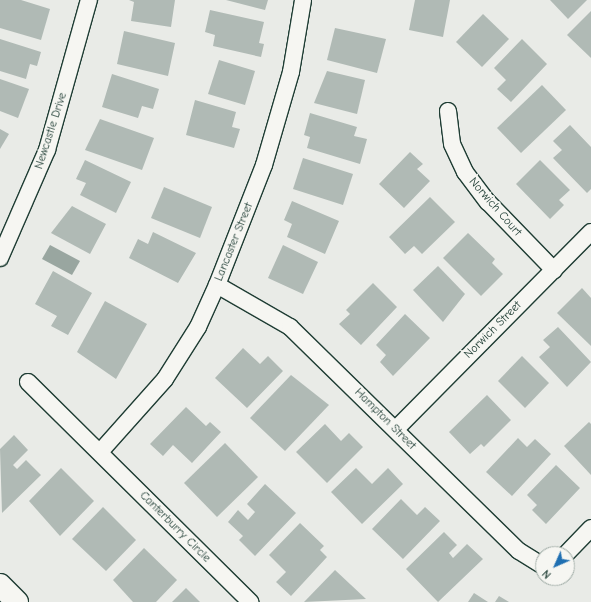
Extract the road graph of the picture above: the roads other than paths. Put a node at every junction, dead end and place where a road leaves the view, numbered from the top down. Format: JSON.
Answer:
{"nodes":[{"id":1,"x":89,"y":0,"type":"edge"},
{"id":2,"x":303,"y":0,"type":"edge"},
{"id":3,"x":448,"y":111,"type":"dead end"},
{"id":4,"x":591,"y":232,"type":"edge"},
{"id":5,"x":0,"y":258,"type":"edge"},
{"id":6,"x":554,"y":270,"type":"junction"},
{"id":7,"x":217,"y":285,"type":"junction"},
{"id":8,"x":28,"y":382,"type":"dead end"},
{"id":9,"x":396,"y":429,"type":"junction"},
{"id":10,"x":100,"y":452,"type":"junction"},
{"id":11,"x":591,"y":528,"type":"edge"},
{"id":12,"x":574,"y":546,"type":"edge"},
{"id":13,"x":535,"y":561,"type":"edge"},
{"id":14,"x":0,"y":585,"type":"edge"},
{"id":15,"x":18,"y":602,"type":"edge"},
{"id":16,"x":250,"y":602,"type":"edge"}],
"edges":[{"from":1,"to":5,"type":"street","name":"Newcastle Drive"},
{"from":2,"to":7,"type":"street","name":"Lancaster Street"},
{"from":3,"to":6,"type":"street","name":"Norwich Court"},
{"from":4,"to":6,"type":"street","name":"Norwich Street"},
{"from":6,"to":9,"type":"street","name":"Norwich Street"},
{"from":7,"to":9,"type":"street","name":"Hampton Street"},
{"from":7,"to":10,"type":"street","name":"Lancaster Street"},
{"from":8,"to":10,"type":"street","name":"Canterburry Circle"},
{"from":9,"to":13,"type":"street","name":"Hampton Street"},
{"from":10,"to":16,"type":"street","name":"Canterburry Circle"},
{"from":11,"to":12,"type":"street"},
{"from":14,"to":15,"type":"street"}]}
